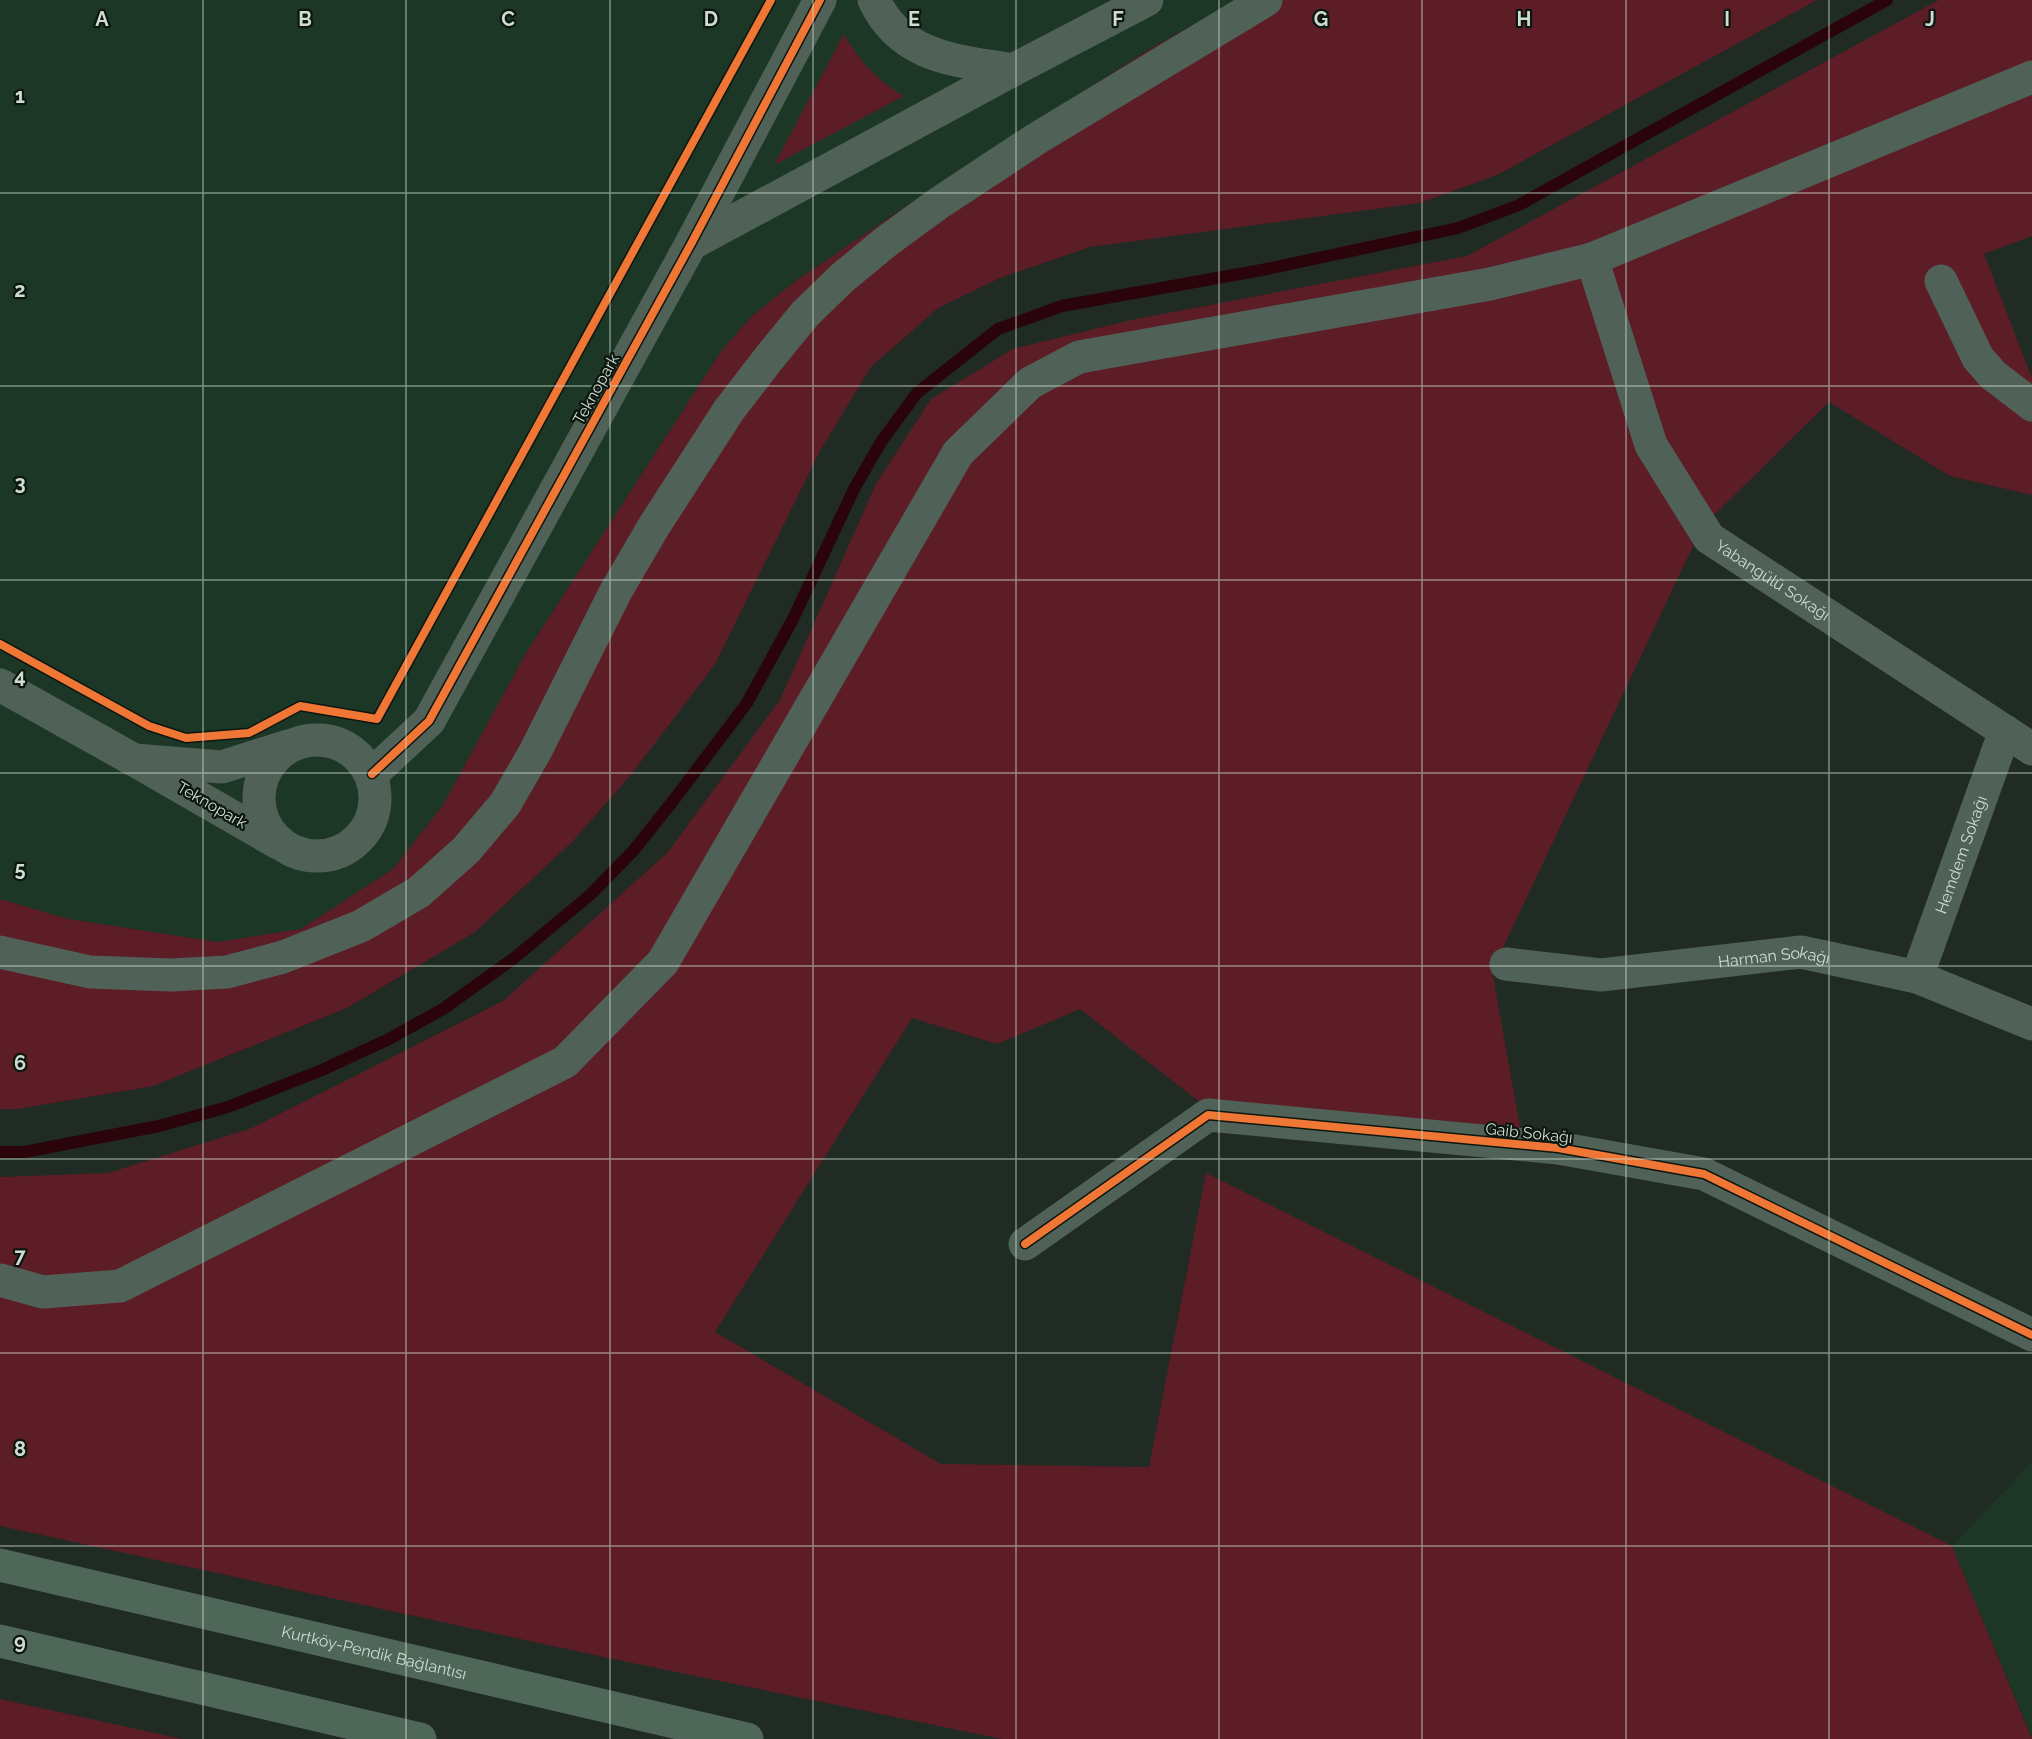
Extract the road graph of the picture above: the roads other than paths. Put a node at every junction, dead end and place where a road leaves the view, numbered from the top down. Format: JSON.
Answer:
{"nodes":[{"id":1,"x":820,"y":0,"type":"edge"},
{"id":2,"x":874,"y":0,"type":"edge"},
{"id":3,"x":1147,"y":0,"type":"edge"},
{"id":4,"x":1266,"y":0,"type":"edge"},
{"id":5,"x":1013,"y":70,"type":"junction"},
{"id":6,"x":2032,"y":77,"type":"edge"},
{"id":7,"x":691,"y":244,"type":"junction"},
{"id":8,"x":1592,"y":259,"type":"junction"},
{"id":9,"x":1941,"y":281,"type":"dead end"},
{"id":10,"x":2032,"y":405,"type":"edge"},
{"id":11,"x":0,"y":685,"type":"edge"},
{"id":12,"x":2005,"y":731,"type":"junction"},
{"id":13,"x":301,"y":742,"type":"junction"},
{"id":14,"x":2032,"y":749,"type":"edge"},
{"id":15,"x":134,"y":760,"type":"junction"},
{"id":16,"x":372,"y":774,"type":"junction"},
{"id":17,"x":291,"y":850,"type":"junction"},
{"id":18,"x":0,"y":952,"type":"edge"},
{"id":19,"x":1506,"y":964,"type":"dead end"},
{"id":20,"x":1917,"y":977,"type":"junction"},
{"id":21,"x":2032,"y":1023,"type":"edge"},
{"id":22,"x":1025,"y":1244,"type":"dead end"},
{"id":23,"x":0,"y":1280,"type":"edge"},
{"id":24,"x":2032,"y":1335,"type":"edge"},
{"id":25,"x":0,"y":1565,"type":"edge"},
{"id":26,"x":0,"y":1641,"type":"edge"},
{"id":27,"x":420,"y":1739,"type":"edge"},
{"id":28,"x":747,"y":1739,"type":"edge"}],
"edges":[{"from":1,"to":7,"type":"street","name":"Teknopark"},
{"from":2,"to":5,"type":"street"},
{"from":3,"to":5,"type":"street"},
{"from":4,"to":18,"type":"street"},
{"from":5,"to":7,"type":"street"},
{"from":6,"to":8,"type":"street"},
{"from":7,"to":16,"type":"street","name":"Teknopark"},
{"from":8,"to":12,"type":"street","name":"Yabangülü Sokağı"},
{"from":8,"to":23,"type":"street"},
{"from":9,"to":10,"type":"street"},
{"from":11,"to":15,"type":"street","name":"Teknopark"},
{"from":12,"to":14,"type":"street","name":"Yabangülü Sokağı"},
{"from":12,"to":20,"type":"street","name":"Hemdem Sokağı"},
{"from":13,"to":15,"type":"street","name":"Teknopark"},
{"from":13,"to":16,"type":"street","name":"Teknopark"},
{"from":13,"to":17,"type":"street","name":"Teknopark"},
{"from":15,"to":17,"type":"street","name":"Teknopark"},
{"from":16,"to":17,"type":"street","name":"Teknopark"},
{"from":19,"to":20,"type":"street","name":"Harman Sokağı"},
{"from":20,"to":21,"type":"street","name":"Harman Sokağı"},
{"from":22,"to":24,"type":"street","name":"Gaib Sokağı"},
{"from":25,"to":28,"type":"highway","name":"Kurtköy-Pendik Bağlantısı"},
{"from":26,"to":27,"type":"highway"}]}
